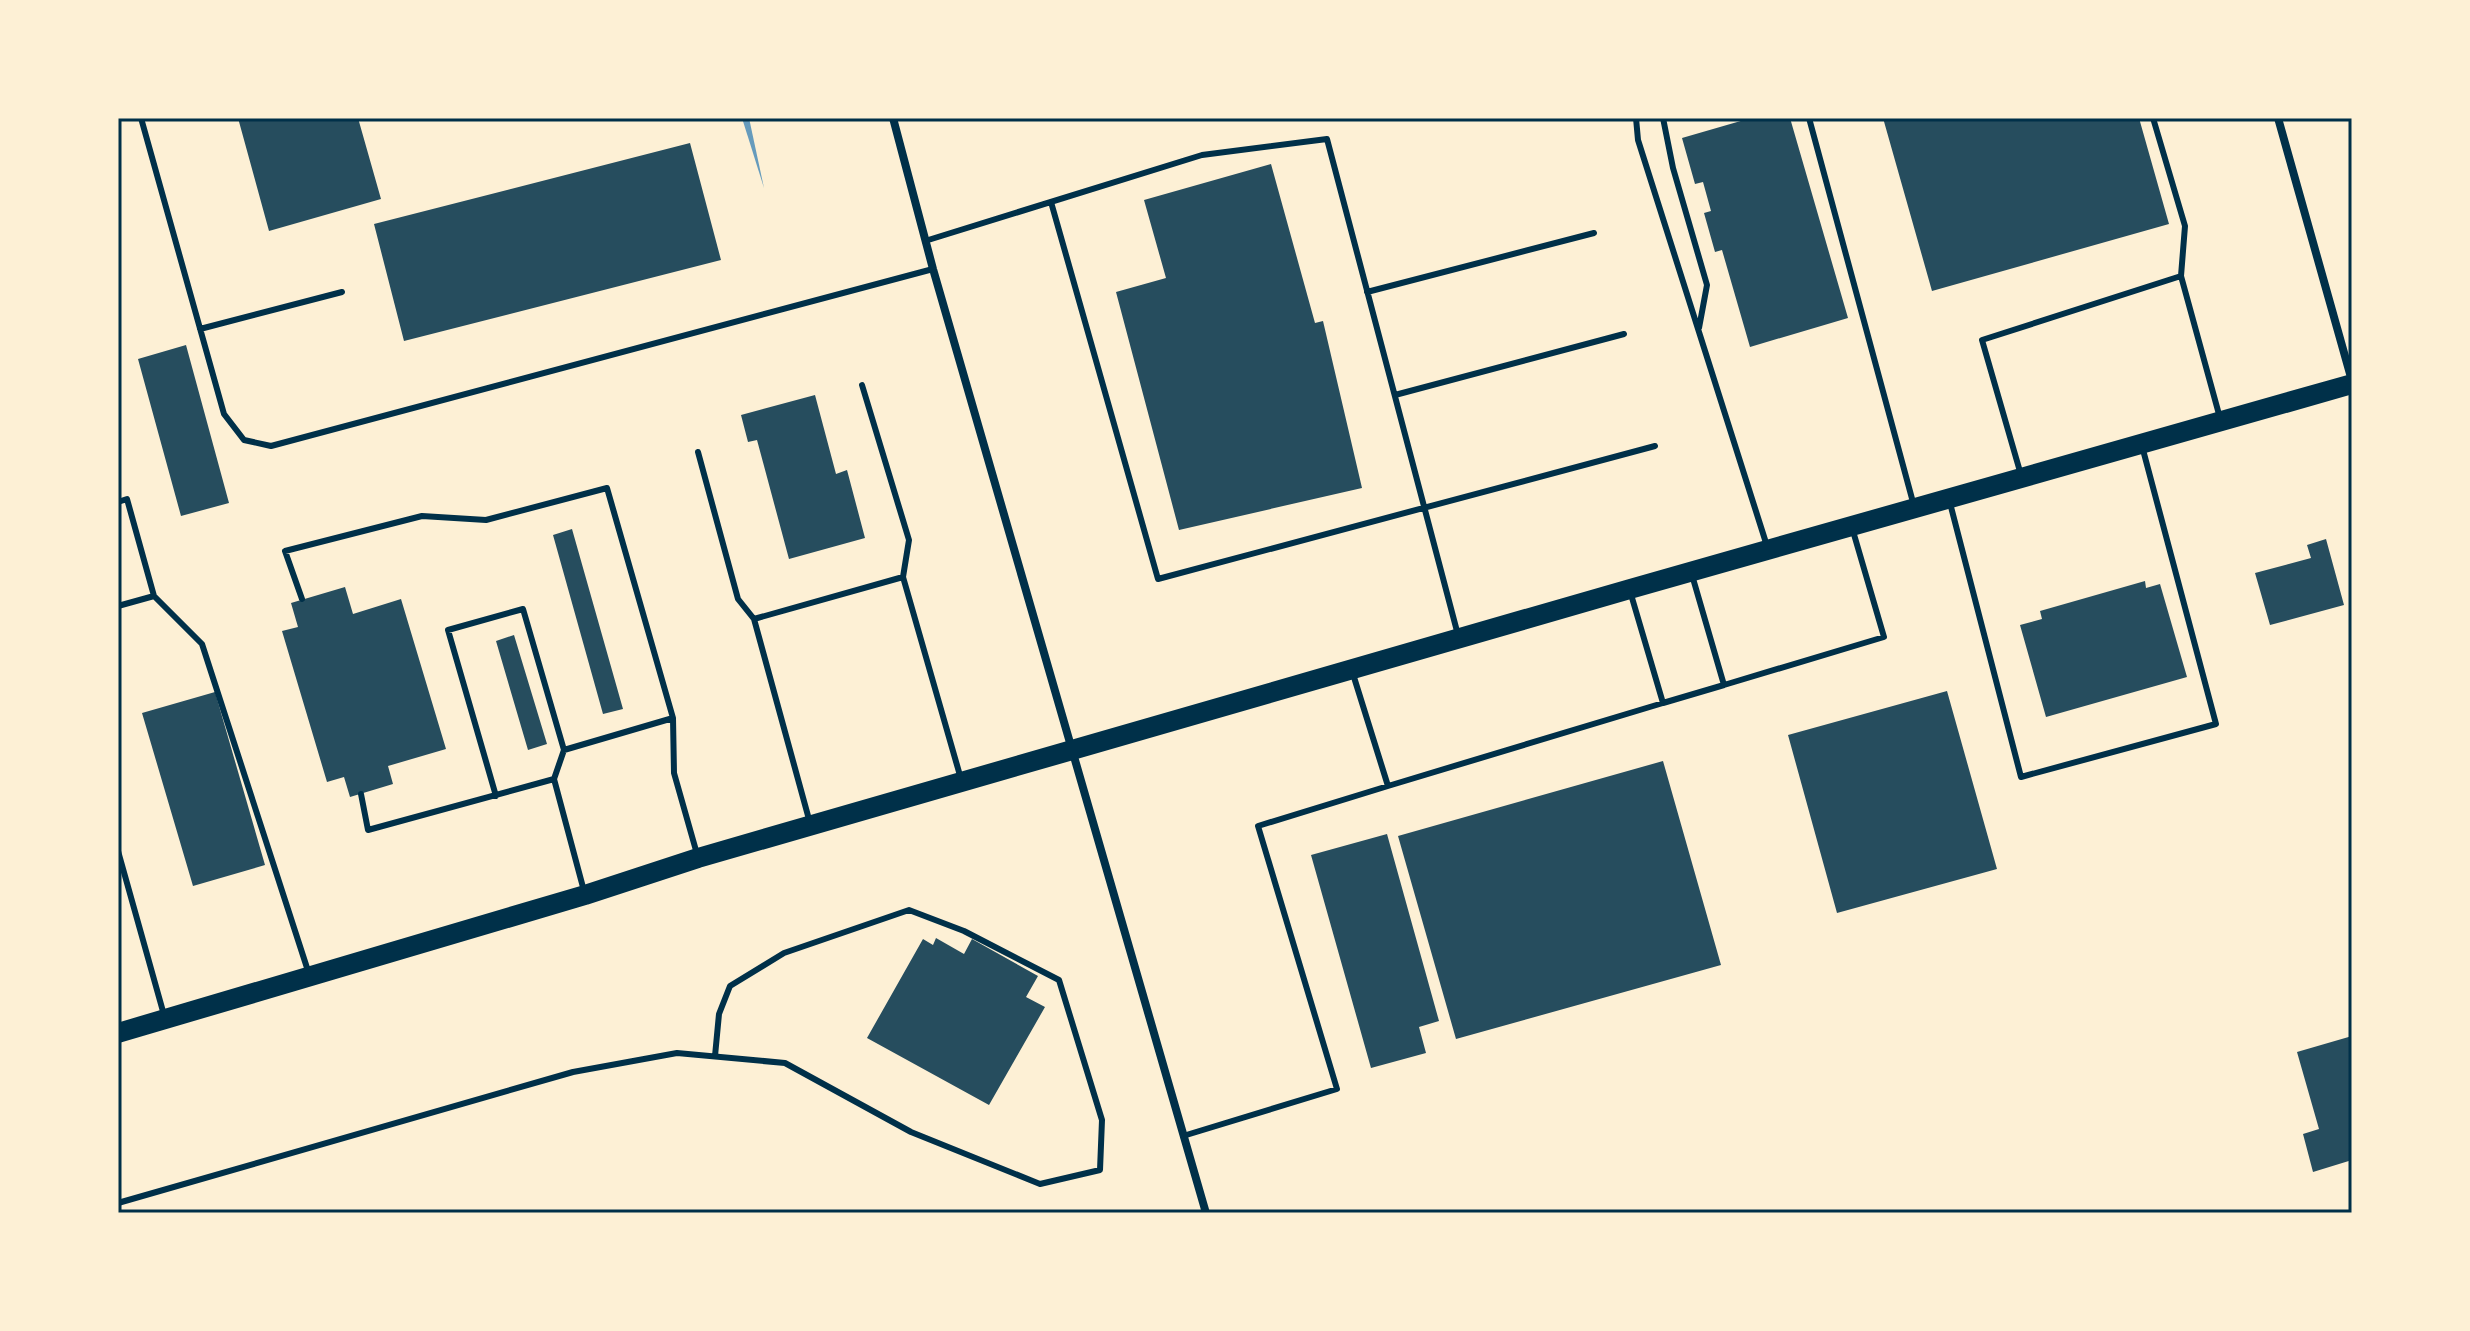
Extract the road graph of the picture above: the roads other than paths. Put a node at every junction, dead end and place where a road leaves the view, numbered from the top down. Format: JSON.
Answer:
{"nodes":[{"id":1,"x":141,"y":118,"type":"edge"},
{"id":2,"x":893,"y":118,"type":"edge"},
{"id":3,"x":1636,"y":118,"type":"edge"},
{"id":4,"x":1663,"y":118,"type":"edge"},
{"id":5,"x":1806,"y":118,"type":"edge"},
{"id":6,"x":2153,"y":118,"type":"edge"},
{"id":7,"x":2278,"y":118,"type":"edge"},
{"id":8,"x":1051,"y":202,"type":"junction"},
{"id":9,"x":1594,"y":233,"type":"dead end"},
{"id":10,"x":925,"y":241,"type":"junction"},
{"id":11,"x":933,"y":269,"type":"junction"},
{"id":12,"x":2181,"y":276,"type":"junction"},
{"id":13,"x":342,"y":292,"type":"dead end"},
{"id":14,"x":1367,"y":292,"type":"junction"},
{"id":15,"x":200,"y":329,"type":"junction"},
{"id":16,"x":1698,"y":332,"type":"junction"},
{"id":17,"x":1624,"y":334,"type":"dead end"},
{"id":18,"x":2352,"y":383,"type":"edge"},
{"id":19,"x":862,"y":385,"type":"dead end"},
{"id":20,"x":1395,"y":395,"type":"junction"},
{"id":21,"x":2221,"y":421,"type":"junction"},
{"id":22,"x":2142,"y":445,"type":"junction"},
{"id":23,"x":1655,"y":446,"type":"dead end"},
{"id":24,"x":698,"y":452,"type":"dead end"},
{"id":25,"x":2022,"y":479,"type":"junction"},
{"id":26,"x":1949,"y":500,"type":"junction"},
{"id":27,"x":118,"y":502,"type":"edge"},
{"id":28,"x":1425,"y":507,"type":"junction"},
{"id":29,"x":1914,"y":509,"type":"junction"},
{"id":30,"x":1852,"y":527,"type":"junction"},
{"id":31,"x":1769,"y":551,"type":"junction"},
{"id":32,"x":1691,"y":572,"type":"junction"},
{"id":33,"x":903,"y":577,"type":"junction"},
{"id":34,"x":1630,"y":589,"type":"junction"},
{"id":35,"x":154,"y":596,"type":"junction"},
{"id":36,"x":302,"y":599,"type":"dead end"},
{"id":37,"x":118,"y":606,"type":"edge"},
{"id":38,"x":754,"y":619,"type":"junction"},
{"id":39,"x":1459,"y":639,"type":"junction"},
{"id":40,"x":1352,"y":669,"type":"junction"},
{"id":41,"x":1724,"y":685,"type":"junction"},
{"id":42,"x":1663,"y":703,"type":"junction"},
{"id":43,"x":673,"y":718,"type":"junction"},
{"id":44,"x":564,"y":750,"type":"junction"},
{"id":45,"x":1074,"y":750,"type":"junction"},
{"id":46,"x":554,"y":779,"type":"junction"},
{"id":47,"x":962,"y":783,"type":"junction"},
{"id":48,"x":1388,"y":786,"type":"junction"},
{"id":49,"x":361,"y":794,"type":"dead end"},
{"id":50,"x":496,"y":796,"type":"junction"},
{"id":51,"x":810,"y":826,"type":"junction"},
{"id":52,"x":118,"y":851,"type":"edge"},
{"id":53,"x":698,"y":858,"type":"junction"},
{"id":54,"x":585,"y":895,"type":"junction"},
{"id":55,"x":309,"y":975,"type":"junction"},
{"id":56,"x":165,"y":1019,"type":"junction"},
{"id":57,"x":118,"y":1033,"type":"edge"},
{"id":58,"x":715,"y":1056,"type":"junction"},
{"id":59,"x":1182,"y":1136,"type":"junction"},
{"id":60,"x":118,"y":1203,"type":"edge"},
{"id":61,"x":1206,"y":1213,"type":"edge"}],
"edges":[{"from":1,"to":15,"type":"lane"},
{"from":2,"to":10,"type":"street"},
{"from":3,"to":16,"type":"lane"},
{"from":4,"to":16,"type":"lane"},
{"from":5,"to":29,"type":"lane"},
{"from":6,"to":12,"type":"lane"},
{"from":7,"to":18,"type":"street"},
{"from":8,"to":10,"type":"lane"},
{"from":8,"to":14,"type":"lane"},
{"from":8,"to":28,"type":"lane"},
{"from":9,"to":14,"type":"lane"},
{"from":10,"to":11,"type":"street"},
{"from":11,"to":15,"type":"lane"},
{"from":11,"to":45,"type":"street"},
{"from":12,"to":21,"type":"lane"},
{"from":12,"to":25,"type":"lane"},
{"from":13,"to":15,"type":"lane"},
{"from":14,"to":20,"type":"lane"},
{"from":16,"to":31,"type":"lane"},
{"from":17,"to":20,"type":"lane"},
{"from":18,"to":21,"type":"main road"},
{"from":19,"to":33,"type":"lane"},
{"from":20,"to":28,"type":"lane"},
{"from":21,"to":22,"type":"main road"},
{"from":22,"to":25,"type":"main road"},
{"from":22,"to":26,"type":"lane"},
{"from":23,"to":28,"type":"lane"},
{"from":24,"to":38,"type":"lane"},
{"from":25,"to":26,"type":"main road"},
{"from":26,"to":29,"type":"main road"},
{"from":27,"to":35,"type":"lane"},
{"from":28,"to":39,"type":"lane"},
{"from":29,"to":30,"type":"main road"},
{"from":30,"to":31,"type":"main road"},
{"from":30,"to":41,"type":"lane"},
{"from":31,"to":32,"type":"main road"},
{"from":32,"to":34,"type":"main road"},
{"from":32,"to":41,"type":"lane"},
{"from":33,"to":38,"type":"lane"},
{"from":33,"to":47,"type":"lane"},
{"from":34,"to":39,"type":"main road"},
{"from":34,"to":42,"type":"lane"},
{"from":35,"to":37,"type":"lane"},
{"from":35,"to":55,"type":"lane"},
{"from":36,"to":43,"type":"lane"},
{"from":38,"to":51,"type":"lane"},
{"from":39,"to":40,"type":"main road"},
{"from":40,"to":45,"type":"main road"},
{"from":40,"to":48,"type":"lane"},
{"from":41,"to":42,"type":"lane"},
{"from":42,"to":48,"type":"lane"},
{"from":43,"to":44,"type":"lane"},
{"from":43,"to":53,"type":"lane"},
{"from":44,"to":46,"type":"lane"},
{"from":44,"to":50,"type":"lane"},
{"from":45,"to":47,"type":"main road"},
{"from":45,"to":59,"type":"street"},
{"from":46,"to":50,"type":"lane"},
{"from":46,"to":54,"type":"lane"},
{"from":47,"to":51,"type":"main road"},
{"from":48,"to":59,"type":"lane"},
{"from":49,"to":50,"type":"lane"},
{"from":51,"to":53,"type":"main road"},
{"from":52,"to":56,"type":"lane"},
{"from":53,"to":54,"type":"main road"},
{"from":54,"to":55,"type":"main road"},
{"from":55,"to":56,"type":"main road"},
{"from":56,"to":57,"type":"main road"},
{"from":58,"to":58,"type":"lane"},
{"from":58,"to":60,"type":"lane"},
{"from":59,"to":61,"type":"street"}]}
